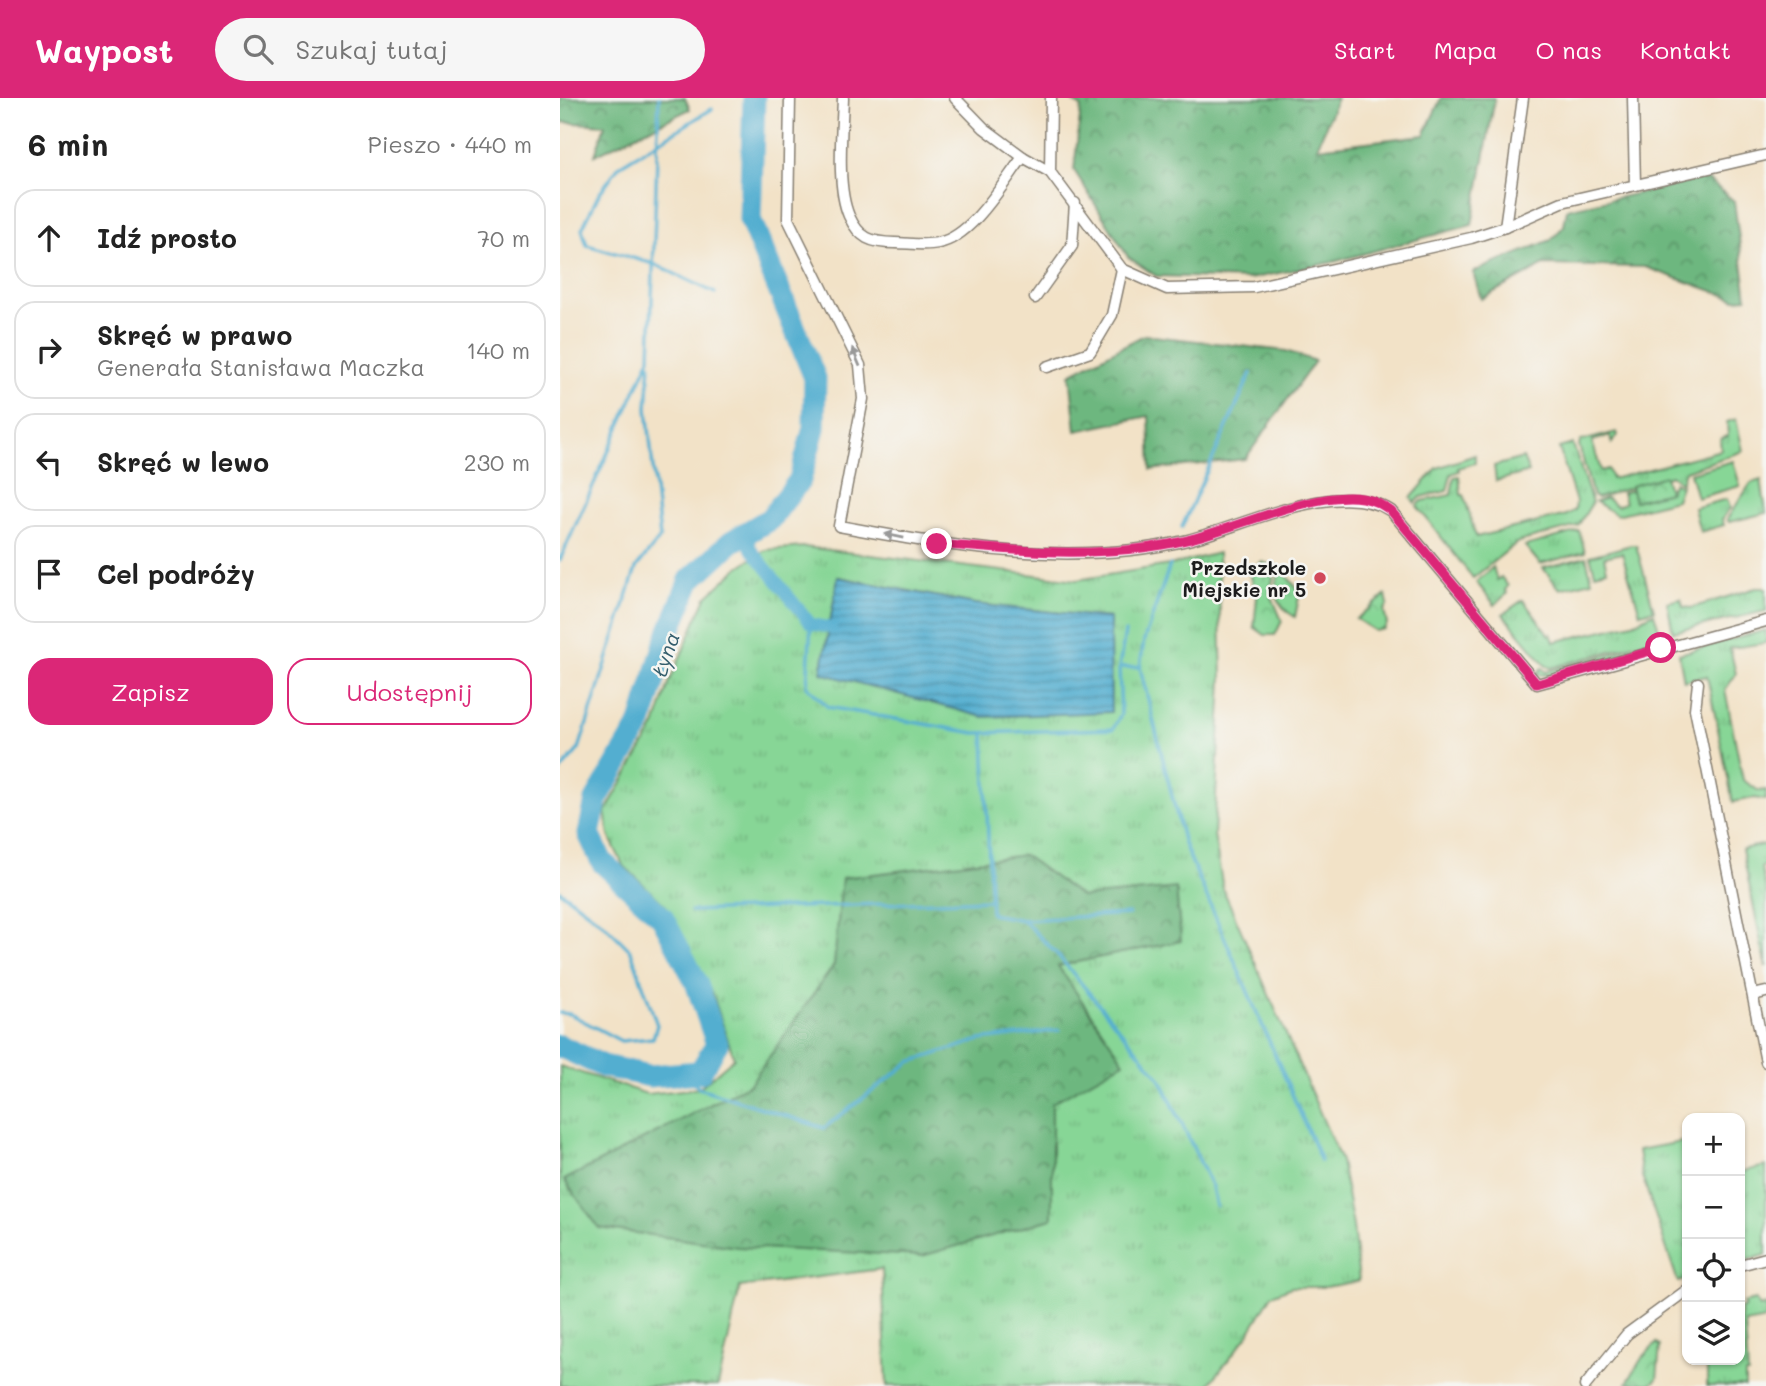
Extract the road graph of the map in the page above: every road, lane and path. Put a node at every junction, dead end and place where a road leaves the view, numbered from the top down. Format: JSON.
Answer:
{"nodes":[{"id":1,"x":790,"y":98,"type":"edge"},
{"id":2,"x":843,"y":98,"type":"edge"},
{"id":3,"x":955,"y":98,"type":"edge"},
{"id":4,"x":1051,"y":98,"type":"edge"},
{"id":5,"x":1523,"y":98,"type":"edge"},
{"id":6,"x":1633,"y":98,"type":"edge"},
{"id":7,"x":1766,"y":155,"type":"edge"},
{"id":8,"x":1023,"y":157,"type":"junction"},
{"id":9,"x":1049,"y":172,"type":"junction"},
{"id":10,"x":1635,"y":185,"type":"junction"},
{"id":11,"x":1074,"y":203,"type":"junction"},
{"id":12,"x":1505,"y":227,"type":"junction"},
{"id":13,"x":1122,"y":269,"type":"junction"},
{"id":14,"x":1035,"y":298,"type":"dead end"},
{"id":15,"x":1047,"y":367,"type":"dead end"},
{"id":16,"x":1766,"y":621,"type":"edge"},
{"id":17,"x":1698,"y":683,"type":"dead end"},
{"id":18,"x":1766,"y":992,"type":"edge"},
{"id":19,"x":1753,"y":995,"type":"junction"},
{"id":20,"x":1766,"y":1062,"type":"edge"},
{"id":21,"x":1766,"y":1258,"type":"edge"},
{"id":22,"x":1745,"y":1264,"type":"edge"},
{"id":23,"x":1682,"y":1294,"type":"edge"},
{"id":24,"x":1585,"y":1386,"type":"edge"}],
"edges":[{"from":16,"to":1,"type":"street","one_way":true},
{"from":2,"to":8,"type":"street"},
{"from":3,"to":8,"type":"street"},
{"from":4,"to":9,"type":"street"},
{"from":5,"to":12,"type":"street"},
{"from":6,"to":10,"type":"street"},
{"from":7,"to":10,"type":"street"},
{"from":8,"to":9,"type":"street"},
{"from":9,"to":11,"type":"street"},
{"from":10,"to":12,"type":"street"},
{"from":11,"to":13,"type":"street"},
{"from":11,"to":14,"type":"street"},
{"from":12,"to":13,"type":"street"},
{"from":13,"to":15,"type":"street"},
{"from":17,"to":19,"type":"street"},
{"from":18,"to":19,"type":"street"},
{"from":19,"to":20,"type":"street"},
{"from":21,"to":22,"type":"street"},
{"from":23,"to":24,"type":"street"}]}
